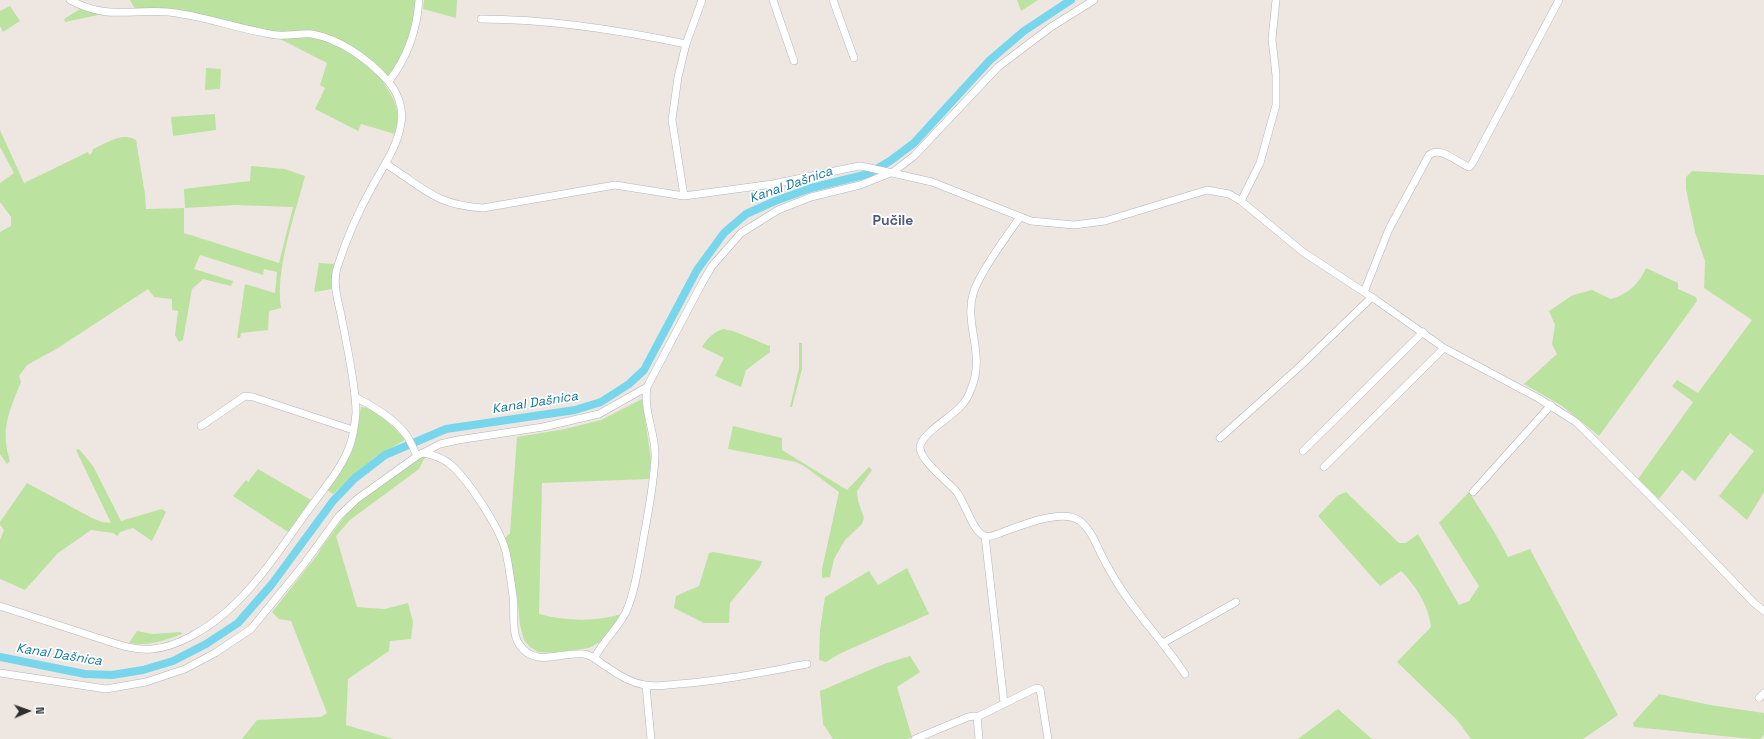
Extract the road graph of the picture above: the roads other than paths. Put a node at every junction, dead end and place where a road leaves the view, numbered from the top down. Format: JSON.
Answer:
{"nodes":[{"id":1,"x":70,"y":0,"type":"edge"},
{"id":2,"x":419,"y":0,"type":"edge"},
{"id":3,"x":702,"y":0,"type":"edge"},
{"id":4,"x":773,"y":0,"type":"edge"},
{"id":5,"x":834,"y":0,"type":"edge"},
{"id":6,"x":1094,"y":0,"type":"edge"},
{"id":7,"x":1276,"y":0,"type":"edge"},
{"id":8,"x":1559,"y":0,"type":"edge"},
{"id":9,"x":481,"y":19,"type":"dead end"},
{"id":10,"x":686,"y":44,"type":"junction"},
{"id":11,"x":854,"y":58,"type":"dead end"},
{"id":12,"x":794,"y":61,"type":"dead end"},
{"id":13,"x":389,"y":82,"type":"junction"},
{"id":14,"x":386,"y":164,"type":"junction"},
{"id":15,"x":890,"y":171,"type":"junction"},
{"id":16,"x":684,"y":196,"type":"junction"},
{"id":17,"x":1241,"y":201,"type":"junction"},
{"id":18,"x":1020,"y":217,"type":"junction"},
{"id":19,"x":1364,"y":292,"type":"junction"},
{"id":20,"x":1372,"y":297,"type":"junction"},
{"id":21,"x":1423,"y":332,"type":"junction"},
{"id":22,"x":1444,"y":348,"type":"junction"},
{"id":23,"x":647,"y":387,"type":"junction"},
{"id":24,"x":355,"y":397,"type":"junction"},
{"id":25,"x":1551,"y":405,"type":"junction"},
{"id":26,"x":202,"y":426,"type":"dead end"},
{"id":27,"x":353,"y":430,"type":"junction"},
{"id":28,"x":1220,"y":438,"type":"dead end"},
{"id":29,"x":1303,"y":451,"type":"dead end"},
{"id":30,"x":419,"y":453,"type":"junction"},
{"id":31,"x":1324,"y":468,"type":"dead end"},
{"id":32,"x":1473,"y":492,"type":"dead end"},
{"id":33,"x":985,"y":536,"type":"junction"},
{"id":34,"x":1236,"y":602,"type":"dead end"},
{"id":35,"x":0,"y":606,"type":"edge"},
{"id":36,"x":1764,"y":611,"type":"edge"},
{"id":37,"x":1163,"y":643,"type":"junction"},
{"id":38,"x":595,"y":657,"type":"junction"},
{"id":39,"x":807,"y":664,"type":"dead end"},
{"id":40,"x":0,"y":673,"type":"edge"},
{"id":41,"x":1185,"y":674,"type":"dead end"},
{"id":42,"x":646,"y":686,"type":"junction"},
{"id":43,"x":1004,"y":703,"type":"junction"},
{"id":44,"x":977,"y":717,"type":"junction"},
{"id":45,"x":651,"y":739,"type":"edge"},
{"id":46,"x":916,"y":739,"type":"edge"},
{"id":47,"x":979,"y":739,"type":"edge"},
{"id":48,"x":1048,"y":739,"type":"edge"}],
"edges":[{"from":1,"to":13,"type":"street"},
{"from":2,"to":13,"type":"street"},
{"from":3,"to":10,"type":"street"},
{"from":4,"to":12,"type":"street"},
{"from":5,"to":11,"type":"street"},
{"from":6,"to":15,"type":"street"},
{"from":7,"to":17,"type":"street"},
{"from":8,"to":19,"type":"street"},
{"from":9,"to":10,"type":"street"},
{"from":10,"to":16,"type":"street"},
{"from":13,"to":14,"type":"street"},
{"from":14,"to":16,"type":"street"},
{"from":14,"to":24,"type":"street"},
{"from":15,"to":16,"type":"street"},
{"from":15,"to":18,"type":"street"},
{"from":15,"to":23,"type":"street"},
{"from":17,"to":18,"type":"street"},
{"from":17,"to":19,"type":"street"},
{"from":18,"to":33,"type":"street"},
{"from":19,"to":20,"type":"street"},
{"from":20,"to":21,"type":"street"},
{"from":20,"to":28,"type":"street"},
{"from":21,"to":22,"type":"street"},
{"from":21,"to":29,"type":"street"},
{"from":22,"to":25,"type":"street"},
{"from":22,"to":31,"type":"street"},
{"from":23,"to":30,"type":"street"},
{"from":23,"to":38,"type":"street"},
{"from":24,"to":27,"type":"street"},
{"from":24,"to":30,"type":"street"},
{"from":25,"to":32,"type":"street"},
{"from":25,"to":36,"type":"street"},
{"from":26,"to":27,"type":"street"},
{"from":27,"to":35,"type":"street"},
{"from":30,"to":38,"type":"street"},
{"from":30,"to":40,"type":"street"},
{"from":33,"to":37,"type":"street"},
{"from":33,"to":43,"type":"street"},
{"from":34,"to":37,"type":"street"},
{"from":37,"to":41,"type":"street"},
{"from":38,"to":42,"type":"street"},
{"from":39,"to":42,"type":"street"},
{"from":42,"to":45,"type":"street"},
{"from":43,"to":44,"type":"street"},
{"from":43,"to":48,"type":"street"},
{"from":44,"to":46,"type":"street"},
{"from":44,"to":47,"type":"street"}]}
